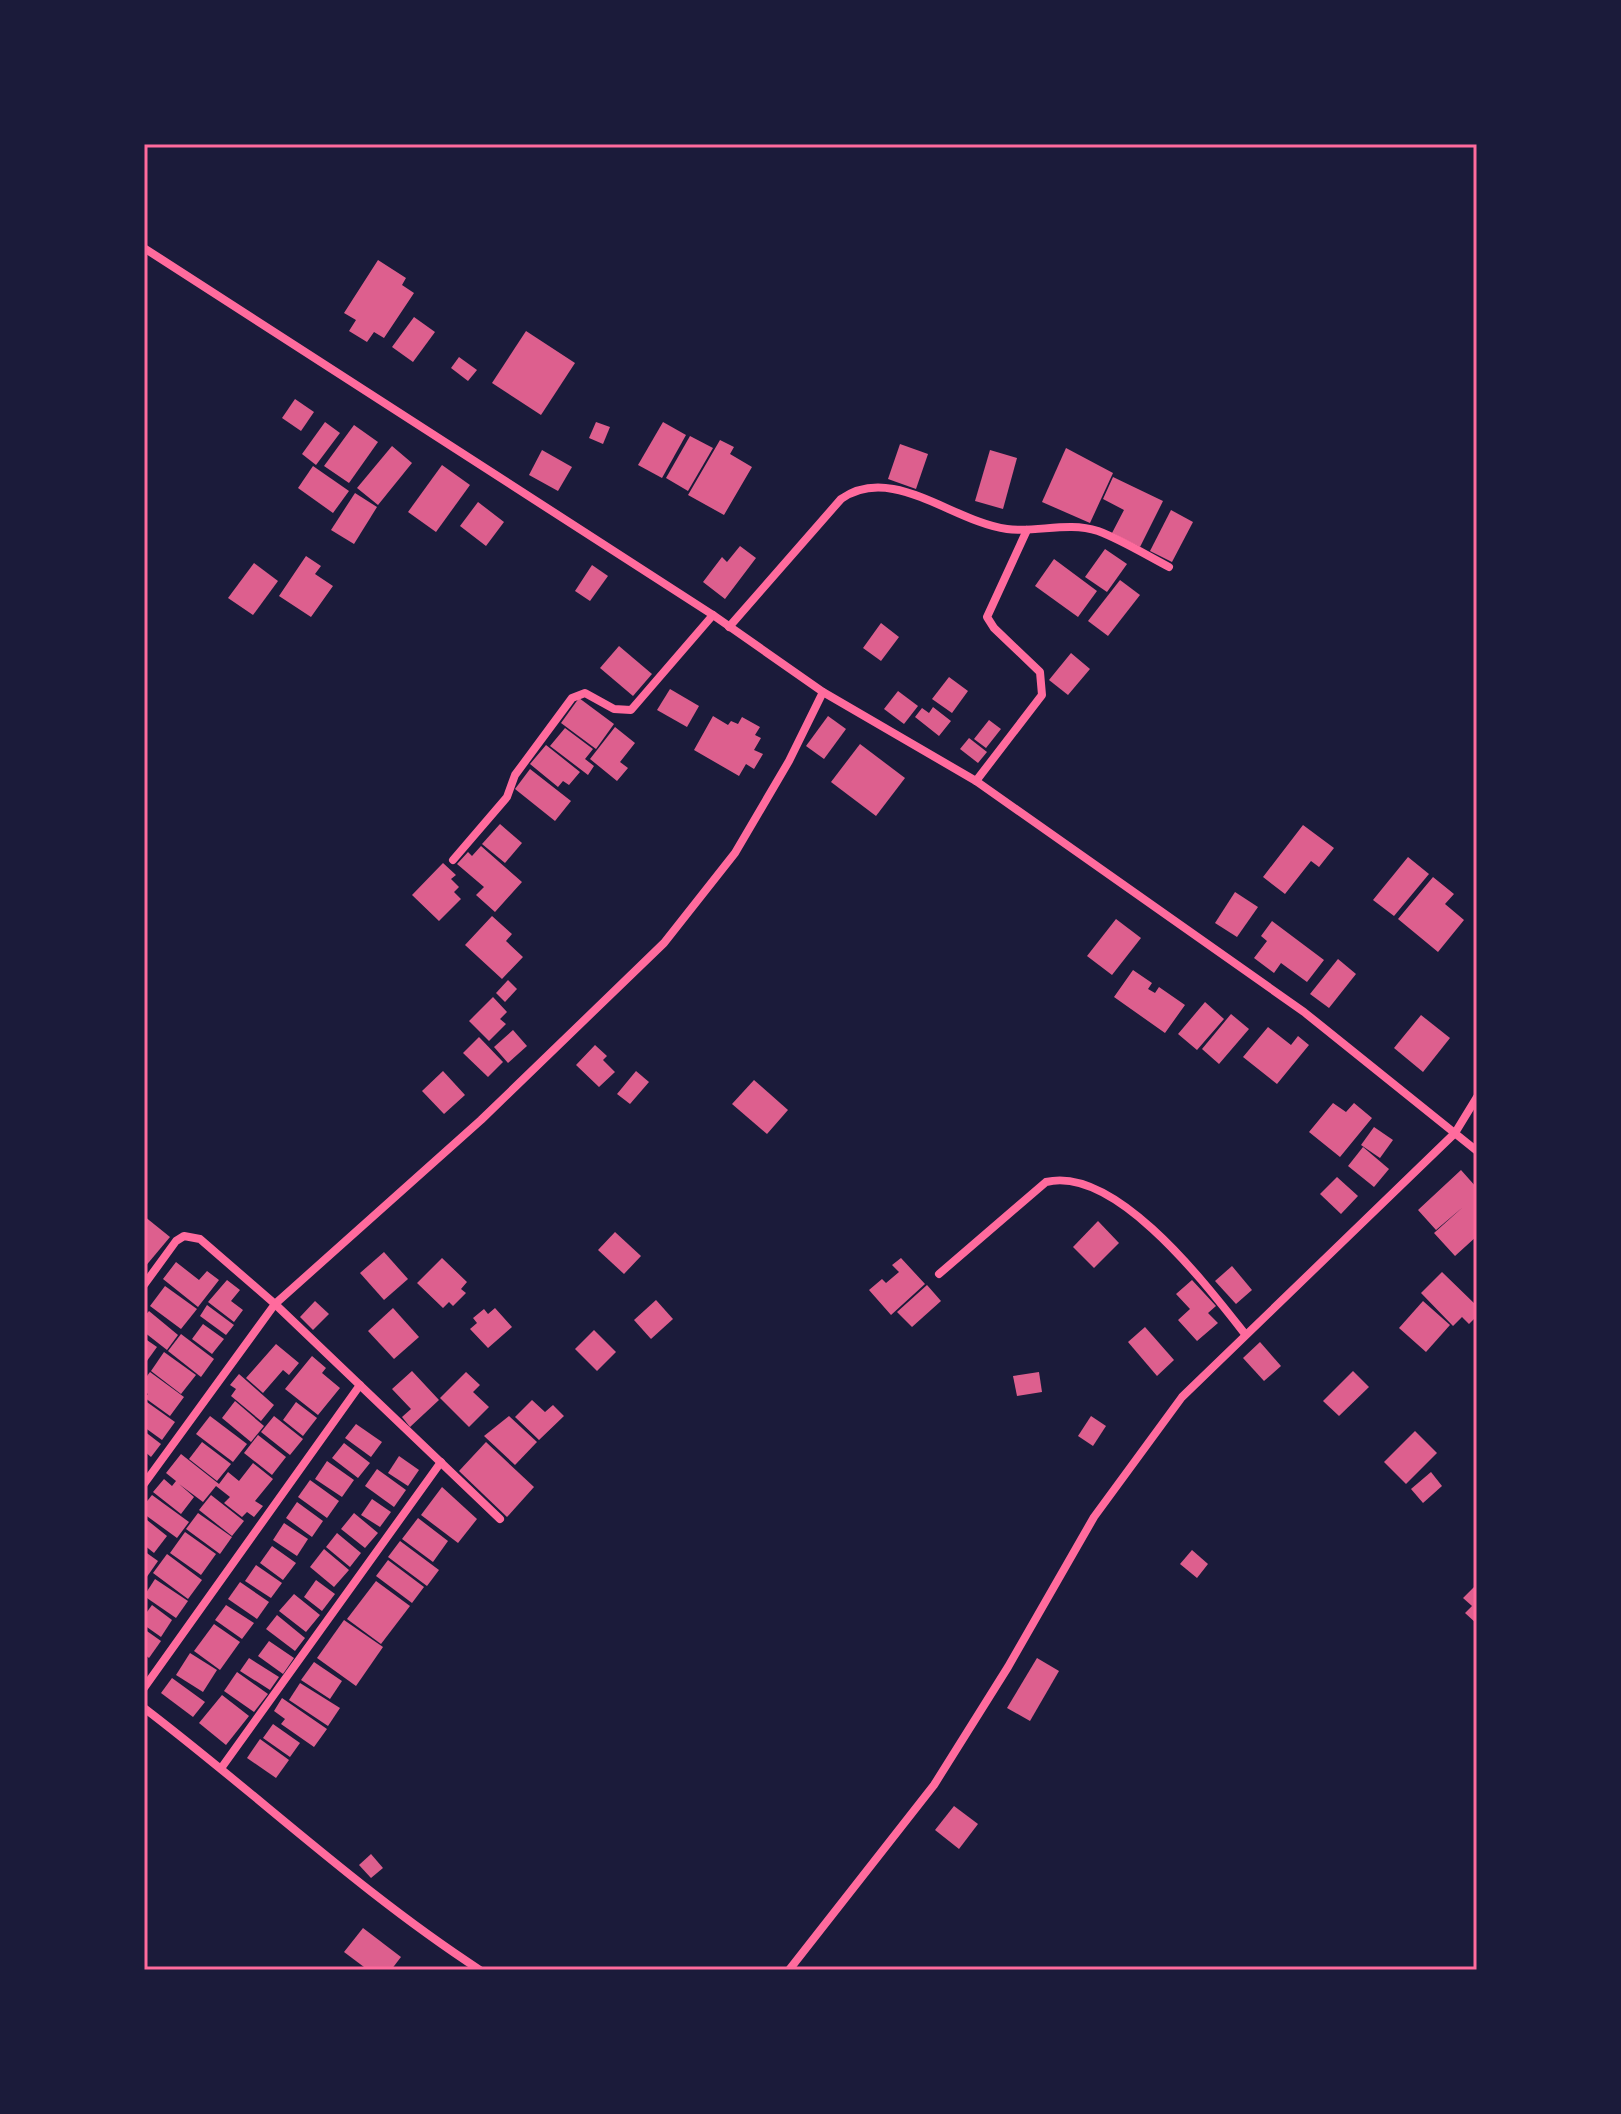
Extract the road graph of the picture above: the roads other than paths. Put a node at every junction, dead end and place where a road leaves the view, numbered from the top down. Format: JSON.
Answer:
{"nodes":[{"id":1,"x":144,"y":248,"type":"edge"},
{"id":2,"x":1027,"y":530,"type":"junction"},
{"id":3,"x":1169,"y":567,"type":"dead end"},
{"id":4,"x":713,"y":615,"type":"junction"},
{"id":5,"x":729,"y":627,"type":"junction"},
{"id":6,"x":823,"y":692,"type":"junction"},
{"id":7,"x":976,"y":781,"type":"junction"},
{"id":8,"x":453,"y":860,"type":"dead end"},
{"id":9,"x":1477,"y":1097,"type":"edge"},
{"id":10,"x":1455,"y":1133,"type":"junction"},
{"id":11,"x":1477,"y":1151,"type":"edge"},
{"id":12,"x":939,"y":1274,"type":"dead end"},
{"id":13,"x":144,"y":1285,"type":"edge"},
{"id":14,"x":275,"y":1304,"type":"junction"},
{"id":15,"x":1245,"y":1334,"type":"junction"},
{"id":16,"x":360,"y":1385,"type":"junction"},
{"id":17,"x":441,"y":1462,"type":"junction"},
{"id":18,"x":144,"y":1484,"type":"edge"},
{"id":19,"x":500,"y":1519,"type":"dead end"},
{"id":20,"x":144,"y":1688,"type":"edge"},
{"id":21,"x":144,"y":1708,"type":"edge"},
{"id":22,"x":222,"y":1767,"type":"junction"},
{"id":23,"x":480,"y":1970,"type":"edge"},
{"id":24,"x":789,"y":1970,"type":"edge"}],
"edges":[{"from":1,"to":4,"type":"street"},
{"from":2,"to":3,"type":"street"},
{"from":2,"to":5,"type":"street"},
{"from":2,"to":7,"type":"street"},
{"from":4,"to":5,"type":"street"},
{"from":4,"to":8,"type":"street"},
{"from":5,"to":6,"type":"street"},
{"from":6,"to":7,"type":"street"},
{"from":6,"to":14,"type":"street"},
{"from":7,"to":10,"type":"street"},
{"from":9,"to":10,"type":"street"},
{"from":10,"to":11,"type":"street"},
{"from":10,"to":15,"type":"street"},
{"from":12,"to":15,"type":"street"},
{"from":13,"to":14,"type":"street"},
{"from":14,"to":16,"type":"street"},
{"from":14,"to":18,"type":"street"},
{"from":15,"to":24,"type":"street"},
{"from":16,"to":17,"type":"street"},
{"from":16,"to":20,"type":"street"},
{"from":17,"to":19,"type":"street"},
{"from":17,"to":22,"type":"street"},
{"from":21,"to":22,"type":"street"},
{"from":22,"to":23,"type":"street"}]}
